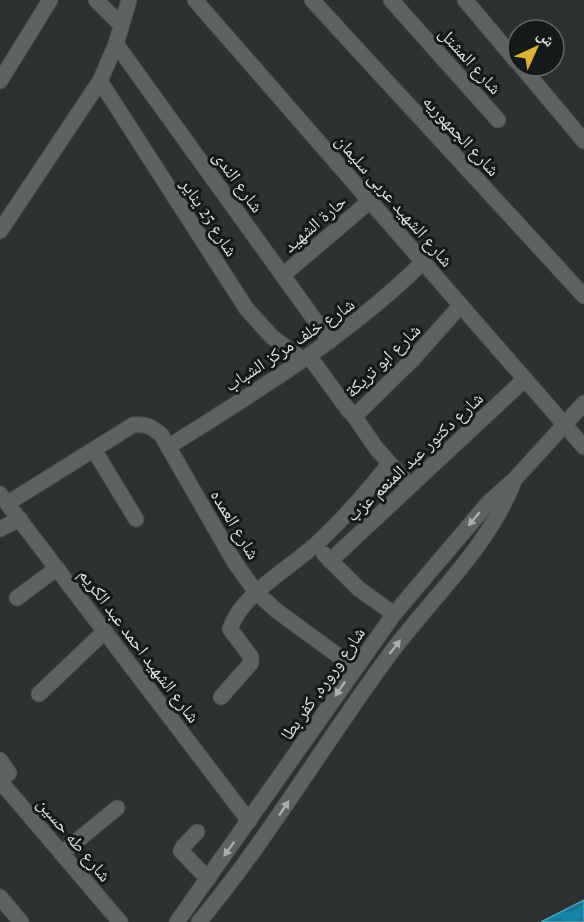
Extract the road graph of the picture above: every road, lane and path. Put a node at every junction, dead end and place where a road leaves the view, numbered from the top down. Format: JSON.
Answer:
{"nodes":[{"id":1,"x":50,"y":0,"type":"edge"},
{"id":2,"x":96,"y":0,"type":"edge"},
{"id":3,"x":129,"y":0,"type":"edge"},
{"id":4,"x":195,"y":0,"type":"edge"},
{"id":5,"x":312,"y":0,"type":"edge"},
{"id":6,"x":391,"y":0,"type":"edge"},
{"id":7,"x":465,"y":0,"type":"edge"},
{"id":8,"x":121,"y":25,"type":"junction"},
{"id":9,"x":116,"y":44,"type":"junction"},
{"id":10,"x":506,"y":49,"type":"edge"},
{"id":11,"x":531,"y":78,"type":"edge"},
{"id":12,"x":0,"y":81,"type":"edge"},
{"id":13,"x":100,"y":81,"type":"junction"},
{"id":14,"x":498,"y":120,"type":"dead end"},
{"id":15,"x":584,"y":141,"type":"edge"},
{"id":16,"x":370,"y":201,"type":"junction"},
{"id":17,"x":0,"y":231,"type":"edge"},
{"id":18,"x":423,"y":262,"type":"junction"},
{"id":19,"x":283,"y":275,"type":"junction"},
{"id":20,"x":584,"y":296,"type":"edge"},
{"id":21,"x":461,"y":305,"type":"junction"},
{"id":22,"x":330,"y":341,"type":"junction"},
{"id":23,"x":306,"y":358,"type":"junction"},
{"id":24,"x":525,"y":379,"type":"junction"},
{"id":25,"x":584,"y":403,"type":"edge"},
{"id":26,"x":352,"y":413,"type":"junction"},
{"id":27,"x":565,"y":425,"type":"junction"},
{"id":28,"x":168,"y":447,"type":"junction"},
{"id":29,"x":584,"y":447,"type":"edge"},
{"id":30,"x":94,"y":450,"type":"junction"},
{"id":31,"x":389,"y":464,"type":"junction"},
{"id":32,"x":515,"y":478,"type":"junction"},
{"id":33,"x":410,"y":486,"type":"junction"},
{"id":34,"x":4,"y":499,"type":"edge"},
{"id":35,"x":20,"y":519,"type":"junction"},
{"id":36,"x":136,"y":519,"type":"dead end"},
{"id":37,"x":0,"y":529,"type":"edge"},
{"id":38,"x":315,"y":545,"type":"junction"},
{"id":39,"x":330,"y":561,"type":"junction"},
{"id":40,"x":57,"y":568,"type":"junction"},
{"id":41,"x":256,"y":592,"type":"junction"},
{"id":42,"x":17,"y":598,"type":"dead end"},
{"id":43,"x":394,"y":614,"type":"junction"},
{"id":44,"x":105,"y":632,"type":"junction"},
{"id":45,"x":354,"y":668,"type":"junction"},
{"id":46,"x":39,"y":694,"type":"dead end"},
{"id":47,"x":221,"y":697,"type":"dead end"},
{"id":48,"x":0,"y":760,"type":"edge"},
{"id":49,"x":0,"y":781,"type":"edge"},
{"id":50,"x":117,"y":808,"type":"dead end"},
{"id":51,"x":249,"y":821,"type":"junction"},
{"id":52,"x":196,"y":832,"type":"dead end"},
{"id":53,"x":62,"y":853,"type":"junction"},
{"id":54,"x":208,"y":879,"type":"junction"},
{"id":55,"x":0,"y":897,"type":"edge"},
{"id":56,"x":21,"y":922,"type":"edge"},
{"id":57,"x":120,"y":922,"type":"edge"},
{"id":58,"x":177,"y":922,"type":"edge"},
{"id":59,"x":199,"y":922,"type":"edge"}],
"edges":[{"from":1,"to":12,"type":"street"},
{"from":2,"to":8,"type":"street"},
{"from":3,"to":8,"type":"street"},
{"from":4,"to":16,"type":"street","name":"شارع الشهيد عربى سليمان"},
{"from":5,"to":20,"type":"street","name":"شارع الجمهوريه"},
{"from":6,"to":14,"type":"street","name":"شارع المشتل"},
{"from":7,"to":10,"type":"street"},
{"from":8,"to":9,"type":"street"},
{"from":9,"to":13,"type":"street"},
{"from":9,"to":19,"type":"street","name":"شارع الندى"},
{"from":11,"to":15,"type":"street"},
{"from":13,"to":17,"type":"street"},
{"from":13,"to":23,"type":"street","name":"شارع 25 يناير"},
{"from":16,"to":18,"type":"street","name":"شارع الشهيد عربى سليمان"},
{"from":16,"to":19,"type":"street","name":"حارة الشهيد"},
{"from":18,"to":21,"type":"street","name":"شارع الشهيد عربى سليمان"},
{"from":18,"to":22,"type":"street","name":"شارع خلف مركز الشباب"},
{"from":19,"to":22,"type":"street","name":"شارع الندى"},
{"from":21,"to":24,"type":"street","name":"شارع الشهيد عربى سليمان"},
{"from":21,"to":26,"type":"street","name":"شارع ابو تريكة"},
{"from":22,"to":23,"type":"street","name":"شارع خلف مركز الشباب"},
{"from":23,"to":26,"type":"street","name":"شارع ابو تريكة"},
{"from":23,"to":28,"type":"street","name":"شارع خلف مركز الشباب"},
{"from":24,"to":27,"type":"street","name":"شارع الشهيد عربى سليمان"},
{"from":24,"to":33,"type":"street","name":"شارع دكتور عبد المنعم عزب"},
{"from":25,"to":27,"type":"street","name":"شارع وروره, كفر بطا"},
{"from":26,"to":31,"type":"street"},
{"from":27,"to":29,"type":"street","name":"شارع الشهيد عربى سليمان"},
{"from":27,"to":32,"type":"street","name":"شارع وروره, كفر بطا"},
{"from":28,"to":30,"type":"street","name":"شارع العمده"},
{"from":28,"to":41,"type":"street","name":"شارع العمده"},
{"from":30,"to":34,"type":"street","name":"شارع العمده"},
{"from":30,"to":36,"type":"street"},
{"from":31,"to":33,"type":"street"},
{"from":31,"to":38,"type":"street"},
{"from":32,"to":43,"type":"street","name":"شارع وروره, كفر بطا","one_way":true},
{"from":59,"to":32,"type":"street","name":"شارع وروره, كفر بطا","one_way":true},
{"from":33,"to":39,"type":"street","name":"شارع دكتور عبد المنعم عزب"},
{"from":34,"to":35,"type":"street","name":"شارع الشهيد احمد عبد الكريم"},
{"from":35,"to":37,"type":"street"},
{"from":35,"to":40,"type":"street","name":"شارع الشهيد احمد عبد الكريم"},
{"from":38,"to":39,"type":"street"},
{"from":38,"to":41,"type":"street"},
{"from":39,"to":43,"type":"street"},
{"from":40,"to":42,"type":"street"},
{"from":40,"to":44,"type":"street","name":"شارع الشهيد احمد عبد الكريم"},
{"from":41,"to":45,"type":"street","name":"شارع العمده"},
{"from":41,"to":47,"type":"street"},
{"from":43,"to":45,"type":"street","name":"شارع وروره, كفر بطا"},
{"from":44,"to":46,"type":"street"},
{"from":44,"to":51,"type":"street","name":"شارع الشهيد احمد عبد الكريم"},
{"from":45,"to":51,"type":"street","name":"شارع وروره, كفر بطا","one_way":true},
{"from":48,"to":49,"type":"street"},
{"from":49,"to":53,"type":"street","name":"شارع طه حسين"},
{"from":50,"to":53,"type":"street"},
{"from":51,"to":54,"type":"street","name":"شارع وروره, كفر بطا","one_way":true},
{"from":52,"to":54,"type":"street"},
{"from":53,"to":57,"type":"street","name":"شارع طه حسين"},
{"from":54,"to":58,"type":"street","name":"شارع وروره, كفر بطا"},
{"from":55,"to":56,"type":"street"}]}
